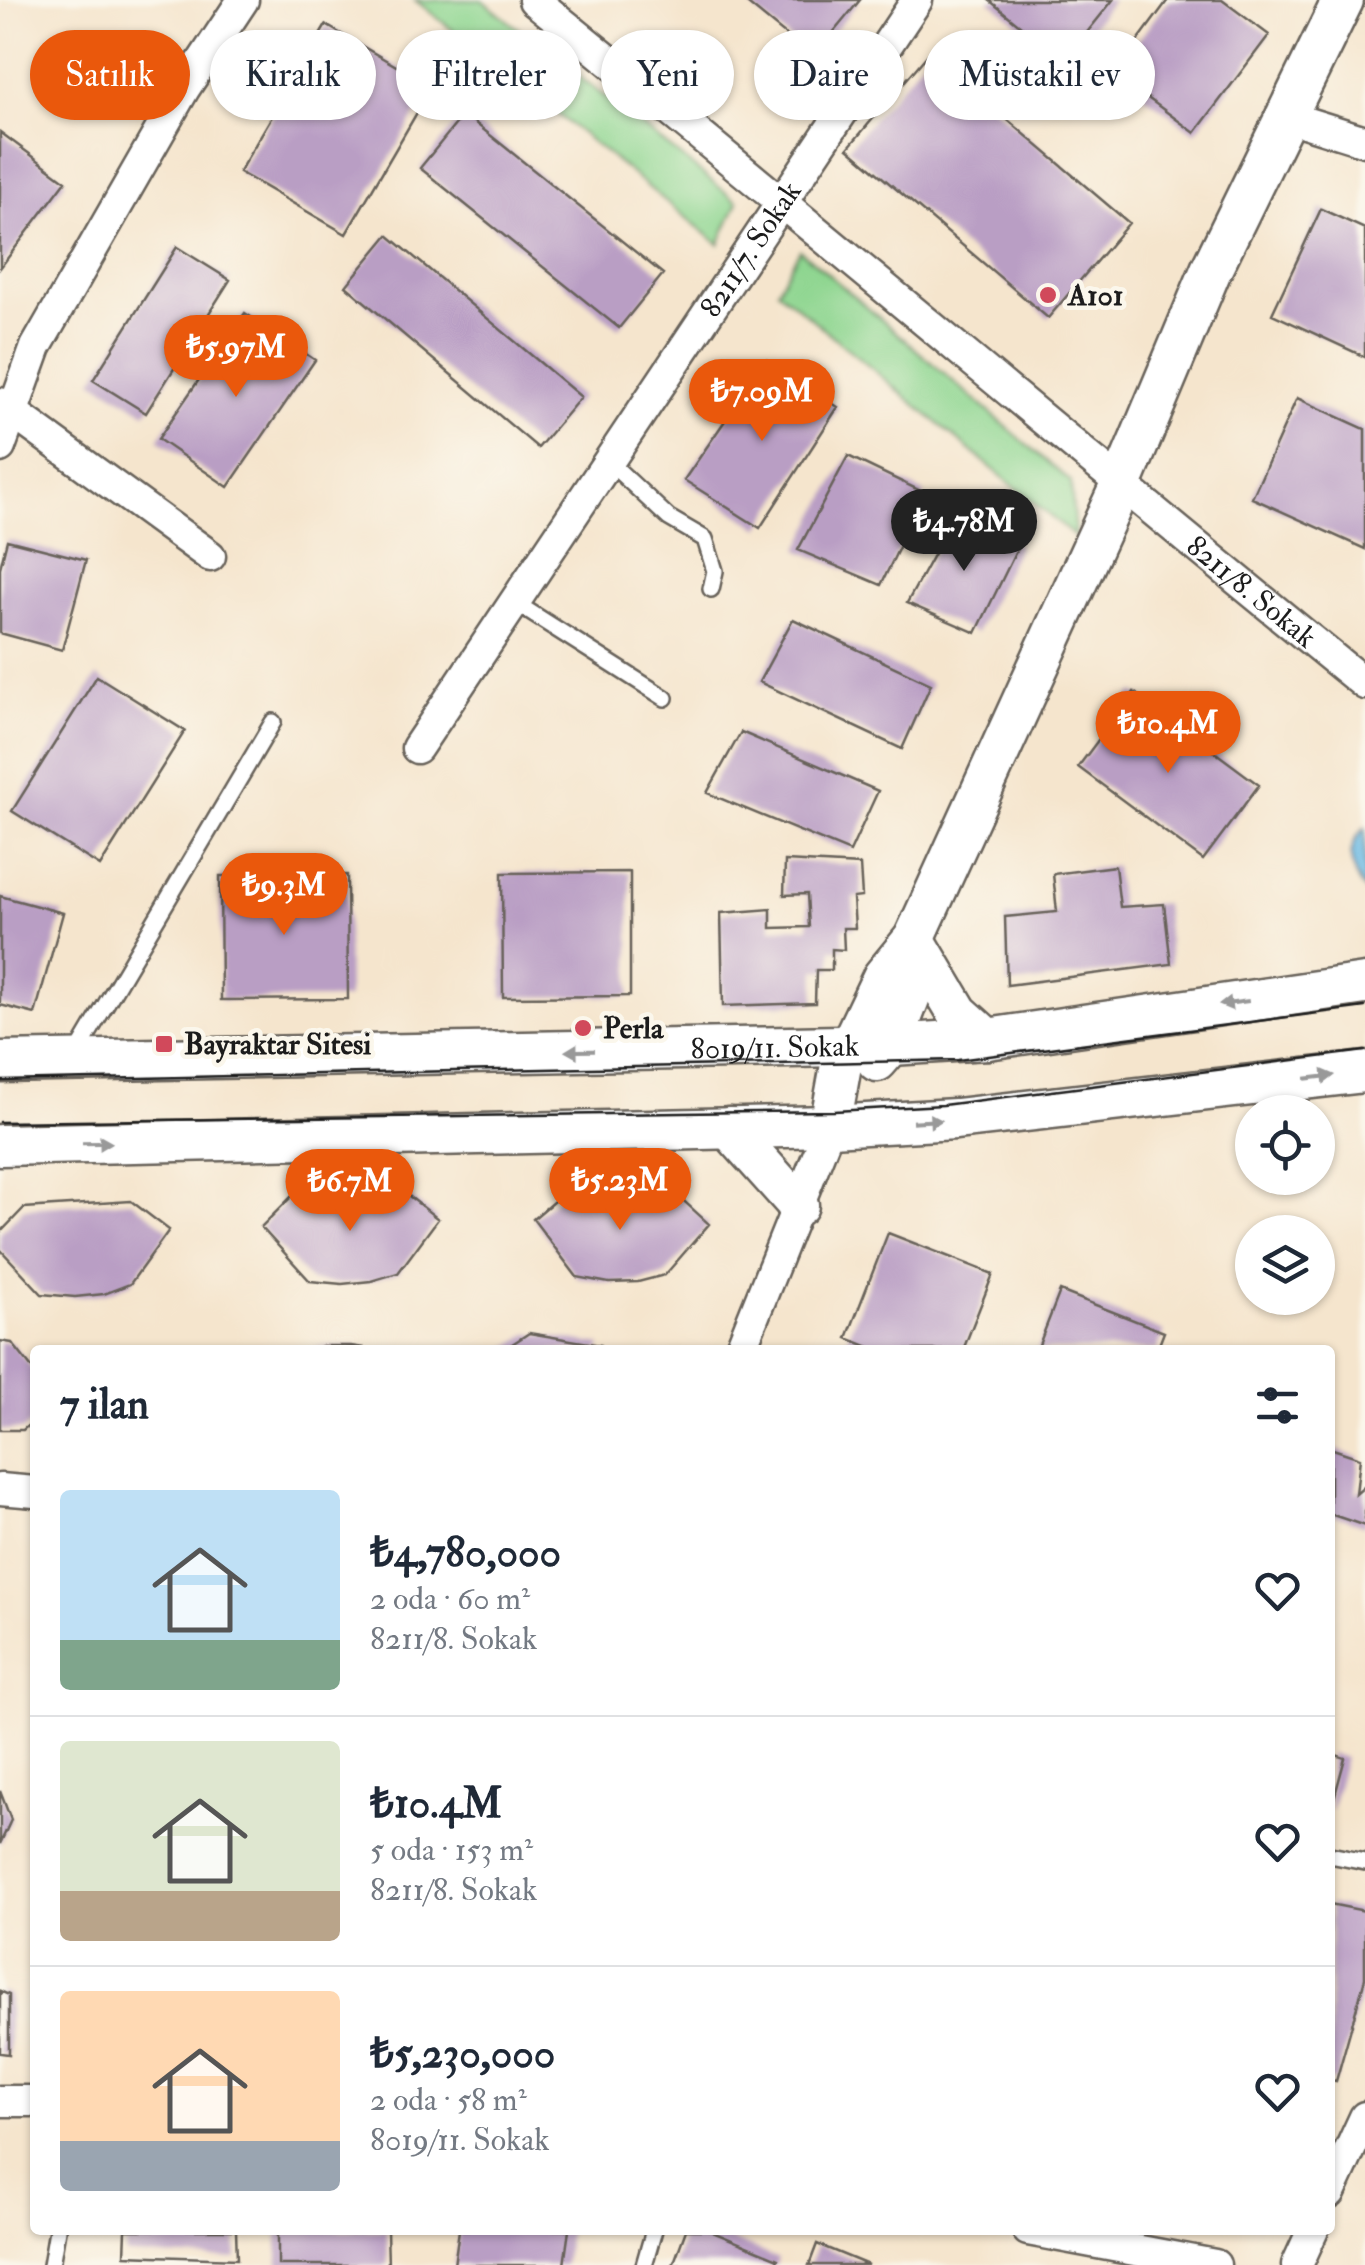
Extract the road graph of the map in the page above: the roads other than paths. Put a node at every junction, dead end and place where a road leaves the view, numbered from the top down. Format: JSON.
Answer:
{"nodes":[{"id":1,"x":243,"y":0,"type":"edge"},
{"id":2,"x":534,"y":0,"type":"edge"},
{"id":3,"x":916,"y":0,"type":"edge"},
{"id":4,"x":1343,"y":0,"type":"edge"},
{"id":5,"x":1285,"y":116,"type":"junction"},
{"id":6,"x":1365,"y":141,"type":"edge"},
{"id":7,"x":781,"y":199,"type":"junction"},
{"id":8,"x":6,"y":408,"type":"edge"},
{"id":9,"x":0,"y":447,"type":"edge"},
{"id":10,"x":608,"y":461,"type":"junction"},
{"id":11,"x":1129,"y":492,"type":"junction"},
{"id":12,"x":210,"y":556,"type":"dead end"},
{"id":13,"x":711,"y":589,"type":"dead end"},
{"id":14,"x":514,"y":602,"type":"junction"},
{"id":15,"x":1365,"y":684,"type":"edge"},
{"id":16,"x":666,"y":698,"type":"dead end"},
{"id":17,"x":273,"y":722,"type":"dead end"},
{"id":18,"x":417,"y":748,"type":"dead end"},
{"id":19,"x":914,"y":939,"type":"junction"},
{"id":20,"x":1365,"y":984,"type":"edge"},
{"id":21,"x":987,"y":1039,"type":"junction"},
{"id":22,"x":872,"y":1045,"type":"junction"},
{"id":23,"x":0,"y":1062,"type":"edge"},
{"id":24,"x":72,"y":1062,"type":"junction"},
{"id":25,"x":1365,"y":1072,"type":"edge"},
{"id":26,"x":830,"y":1126,"type":"junction"},
{"id":27,"x":729,"y":1128,"type":"junction"},
{"id":28,"x":0,"y":1146,"type":"edge"},
{"id":29,"x":798,"y":1204,"type":"junction"},
{"id":30,"x":742,"y":1345,"type":"edge"},
{"id":31,"x":0,"y":1489,"type":"edge"},
{"id":32,"x":30,"y":1492,"type":"edge"},
{"id":33,"x":1335,"y":1856,"type":"edge"},
{"id":34,"x":1365,"y":1862,"type":"edge"},
{"id":35,"x":0,"y":2100,"type":"edge"},
{"id":36,"x":30,"y":2102,"type":"edge"},
{"id":37,"x":1365,"y":2117,"type":"edge"},
{"id":38,"x":1335,"y":2182,"type":"edge"},
{"id":39,"x":55,"y":2235,"type":"edge"},
{"id":40,"x":653,"y":2235,"type":"edge"},
{"id":41,"x":1050,"y":2235,"type":"edge"},
{"id":42,"x":1311,"y":2235,"type":"edge"},
{"id":43,"x":1166,"y":2261,"type":"edge"},
{"id":44,"x":50,"y":2265,"type":"edge"},
{"id":45,"x":644,"y":2265,"type":"edge"},
{"id":46,"x":1214,"y":2265,"type":"edge"},
{"id":47,"x":1296,"y":2265,"type":"edge"}],
"edges":[{"from":1,"to":8,"type":"street"},
{"from":2,"to":7,"type":"street","name":"8211/8. Sokak"},
{"from":3,"to":7,"type":"street","name":"8211/7. Sokak"},
{"from":4,"to":5,"type":"street"},
{"from":5,"to":6,"type":"street"},
{"from":5,"to":11,"type":"street"},
{"from":7,"to":10,"type":"street","name":"8211/7. Sokak"},
{"from":7,"to":11,"type":"street","name":"8211/8. Sokak"},
{"from":8,"to":9,"type":"street"},
{"from":8,"to":12,"type":"street"},
{"from":10,"to":13,"type":"lane"},
{"from":10,"to":14,"type":"street","name":"8211/7. Sokak"},
{"from":11,"to":15,"type":"street","name":"8211/8. Sokak"},
{"from":11,"to":19,"type":"street"},
{"from":14,"to":16,"type":"lane"},
{"from":14,"to":18,"type":"street","name":"8211/7. Sokak"},
{"from":17,"to":24,"type":"lane"},
{"from":19,"to":21,"type":"street"},
{"from":19,"to":22,"type":"street"},
{"from":20,"to":21,"type":"street","name":"8019/11. Sokak","one_way":true},
{"from":21,"to":22,"type":"street","name":"8019/11. Sokak"},
{"from":22,"to":24,"type":"street","name":"8019/11. Sokak","one_way":true},
{"from":22,"to":26,"type":"street"},
{"from":23,"to":24,"type":"street","name":"8019/11. Sokak"},
{"from":26,"to":25,"type":"street","one_way":true},
{"from":26,"to":27,"type":"street"},
{"from":26,"to":29,"type":"street"},
{"from":28,"to":27,"type":"street","one_way":true},
{"from":27,"to":29,"type":"street"},
{"from":29,"to":30,"type":"street"},
{"from":31,"to":32,"type":"street"},
{"from":33,"to":34,"type":"lane"},
{"from":35,"to":36,"type":"street"},
{"from":37,"to":38,"type":"street"},
{"from":39,"to":44,"type":"lane"},
{"from":40,"to":45,"type":"lane"},
{"from":41,"to":43,"type":"street"},
{"from":42,"to":47,"type":"street"},
{"from":43,"to":46,"type":"street"}]}
